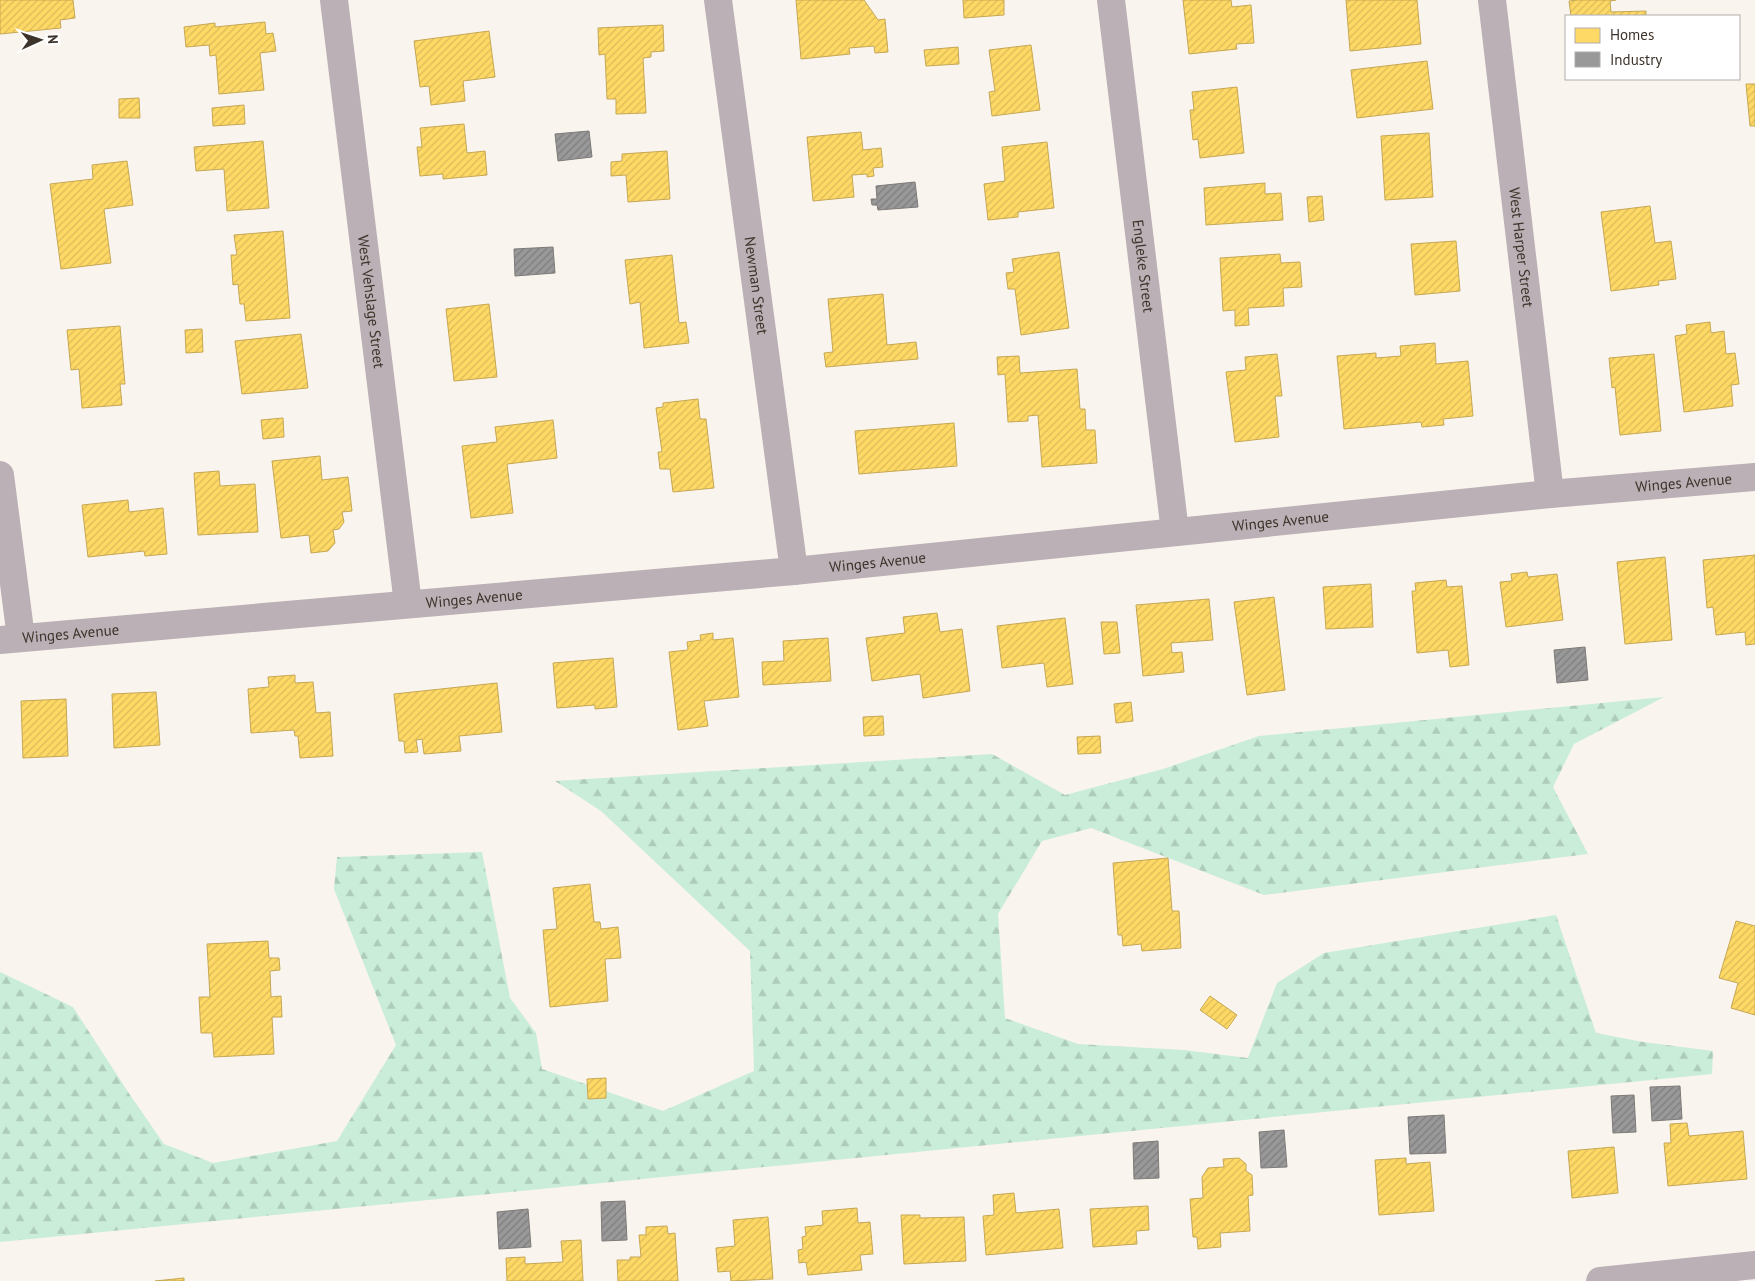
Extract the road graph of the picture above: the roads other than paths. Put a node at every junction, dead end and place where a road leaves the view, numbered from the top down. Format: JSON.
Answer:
{"nodes":[{"id":1,"x":334,"y":0,"type":"edge"},
{"id":2,"x":718,"y":0,"type":"edge"},
{"id":3,"x":1111,"y":0,"type":"edge"},
{"id":4,"x":1492,"y":0,"type":"edge"},
{"id":5,"x":0,"y":475,"type":"edge"},
{"id":6,"x":1755,"y":477,"type":"edge"},
{"id":7,"x":1550,"y":494,"type":"junction"},
{"id":8,"x":1175,"y":532,"type":"junction"},
{"id":9,"x":794,"y":571,"type":"junction"},
{"id":10,"x":408,"y":604,"type":"junction"},
{"id":11,"x":10,"y":639,"type":"edge"},
{"id":12,"x":1755,"y":1265,"type":"edge"},
{"id":13,"x":1600,"y":1281,"type":"edge"}],
"edges":[{"from":1,"to":10,"type":"street","name":"West Vehslage Street"},
{"from":2,"to":9,"type":"street","name":"Newman Street"},
{"from":3,"to":8,"type":"street","name":"Engleke Street"},
{"from":4,"to":7,"type":"street","name":"West Harper Street"},
{"from":5,"to":11,"type":"street"},
{"from":6,"to":7,"type":"street","name":"Winges Avenue"},
{"from":7,"to":8,"type":"street","name":"Winges Avenue"},
{"from":8,"to":9,"type":"street","name":"Winges Avenue"},
{"from":9,"to":10,"type":"street","name":"Winges Avenue"},
{"from":10,"to":11,"type":"street","name":"Winges Avenue"},
{"from":12,"to":13,"type":"street"}]}
